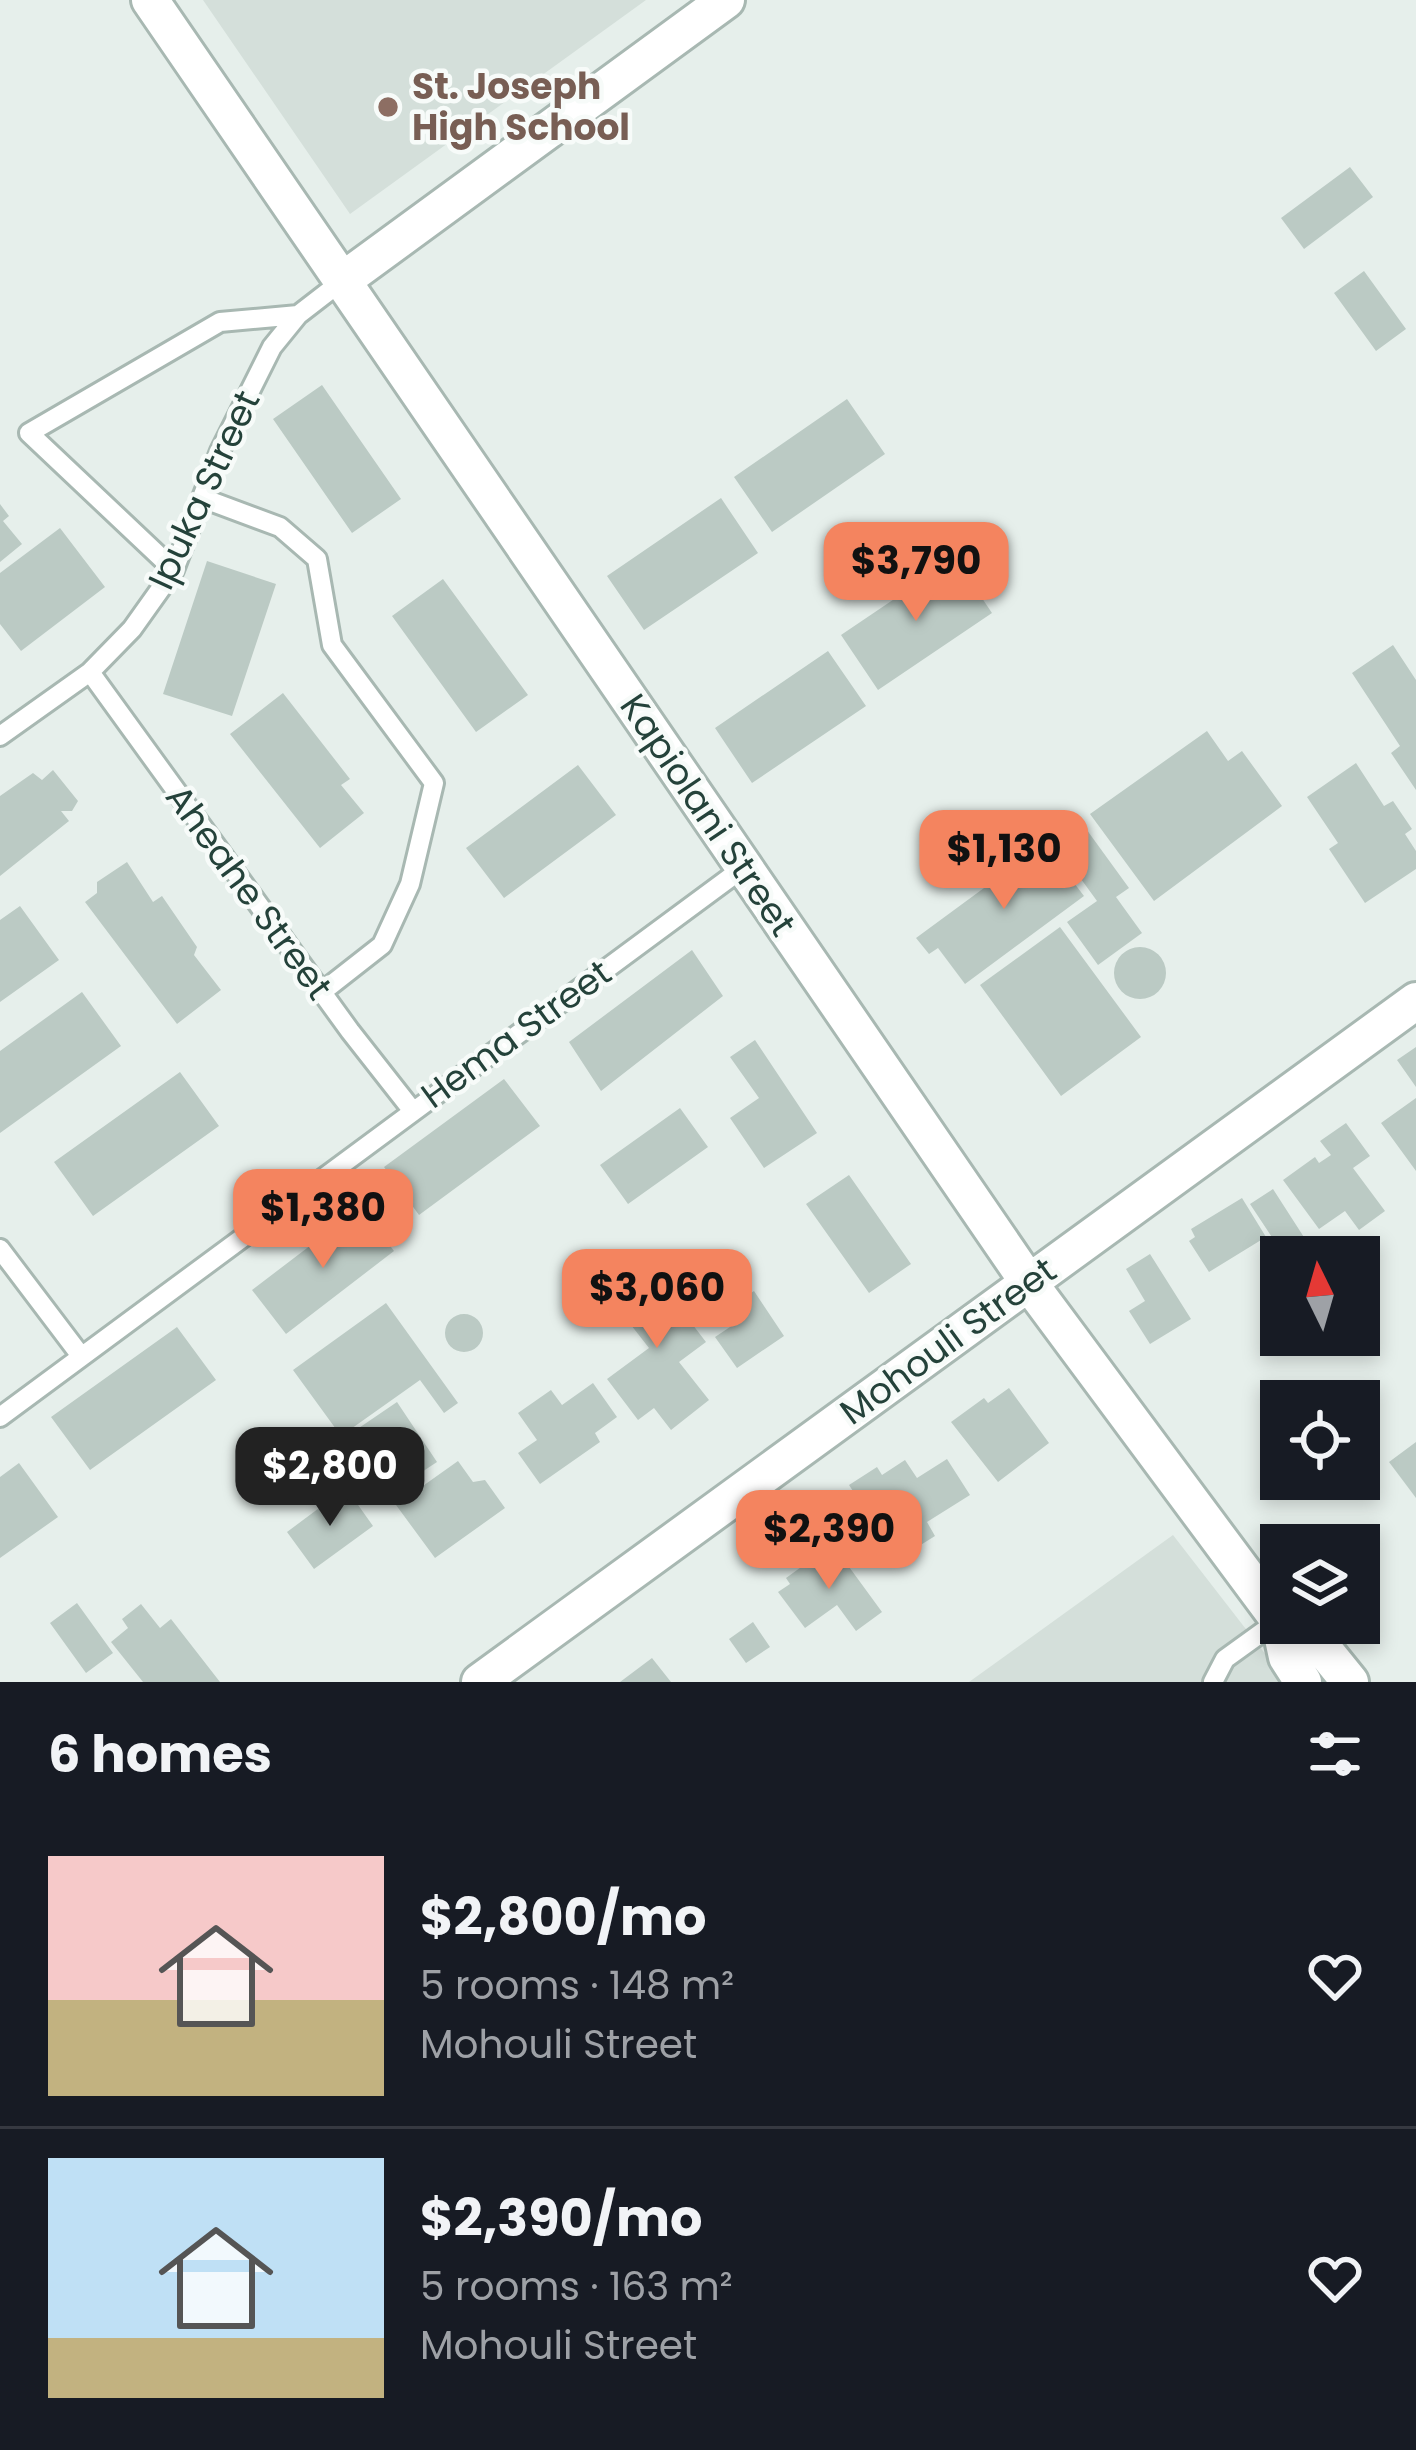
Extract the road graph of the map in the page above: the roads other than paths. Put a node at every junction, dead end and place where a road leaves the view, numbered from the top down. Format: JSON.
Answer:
{"nodes":[{"id":1,"x":150,"y":0,"type":"edge"},
{"id":2,"x":726,"y":0,"type":"edge"},
{"id":3,"x":342,"y":281,"type":"junction"},
{"id":4,"x":298,"y":315,"type":"junction"},
{"id":5,"x":202,"y":498,"type":"junction"},
{"id":6,"x":174,"y":570,"type":"junction"},
{"id":7,"x":90,"y":672,"type":"junction"},
{"id":8,"x":0,"y":736,"type":"edge"},
{"id":9,"x":743,"y":868,"type":"junction"},
{"id":10,"x":322,"y":992,"type":"junction"},
{"id":11,"x":1416,"y":1001,"type":"edge"},
{"id":12,"x":412,"y":1110,"type":"junction"},
{"id":13,"x":0,"y":1249,"type":"edge"},
{"id":14,"x":1029,"y":1283,"type":"junction"},
{"id":15,"x":81,"y":1356,"type":"junction"},
{"id":16,"x":0,"y":1417,"type":"edge"},
{"id":17,"x":1260,"y":1593,"type":"edge"},
{"id":18,"x":1260,"y":1634,"type":"edge"},
{"id":19,"x":1284,"y":1644,"type":"edge"},
{"id":20,"x":1319,"y":1644,"type":"edge"},
{"id":21,"x":480,"y":1682,"type":"edge"},
{"id":22,"x":1213,"y":1682,"type":"edge"},
{"id":23,"x":1303,"y":1682,"type":"edge"},
{"id":24,"x":1350,"y":1682,"type":"edge"}],
"edges":[{"from":1,"to":3,"type":"street","name":"Kapiolani Street"},
{"from":2,"to":3,"type":"street"},
{"from":3,"to":4,"type":"lane","name":"Ipuka Street"},
{"from":3,"to":9,"type":"street","name":"Kapiolani Street"},
{"from":4,"to":5,"type":"lane","name":"Ipuka Street"},
{"from":4,"to":6,"type":"lane"},
{"from":5,"to":6,"type":"lane","name":"Ipuka Street"},
{"from":5,"to":10,"type":"lane"},
{"from":6,"to":7,"type":"lane","name":"Ipuka Street"},
{"from":7,"to":8,"type":"lane","name":"Ipuka Street"},
{"from":7,"to":10,"type":"lane","name":"Aheahe Street"},
{"from":9,"to":12,"type":"lane","name":"Hema Street"},
{"from":9,"to":14,"type":"street","name":"Kapiolani Street"},
{"from":10,"to":12,"type":"lane","name":"Aheahe Street"},
{"from":11,"to":14,"type":"street","name":"Mohouli Street"},
{"from":12,"to":15,"type":"lane","name":"Hema Street"},
{"from":13,"to":15,"type":"lane"},
{"from":14,"to":17,"type":"street","name":"Kapiolani Street"},
{"from":14,"to":21,"type":"street","name":"Mohouli Street"},
{"from":15,"to":16,"type":"lane","name":"Hema Street"},
{"from":18,"to":22,"type":"lane"},
{"from":19,"to":23,"type":"street","name":"Kapiolani Street"},
{"from":20,"to":24,"type":"street"}]}
